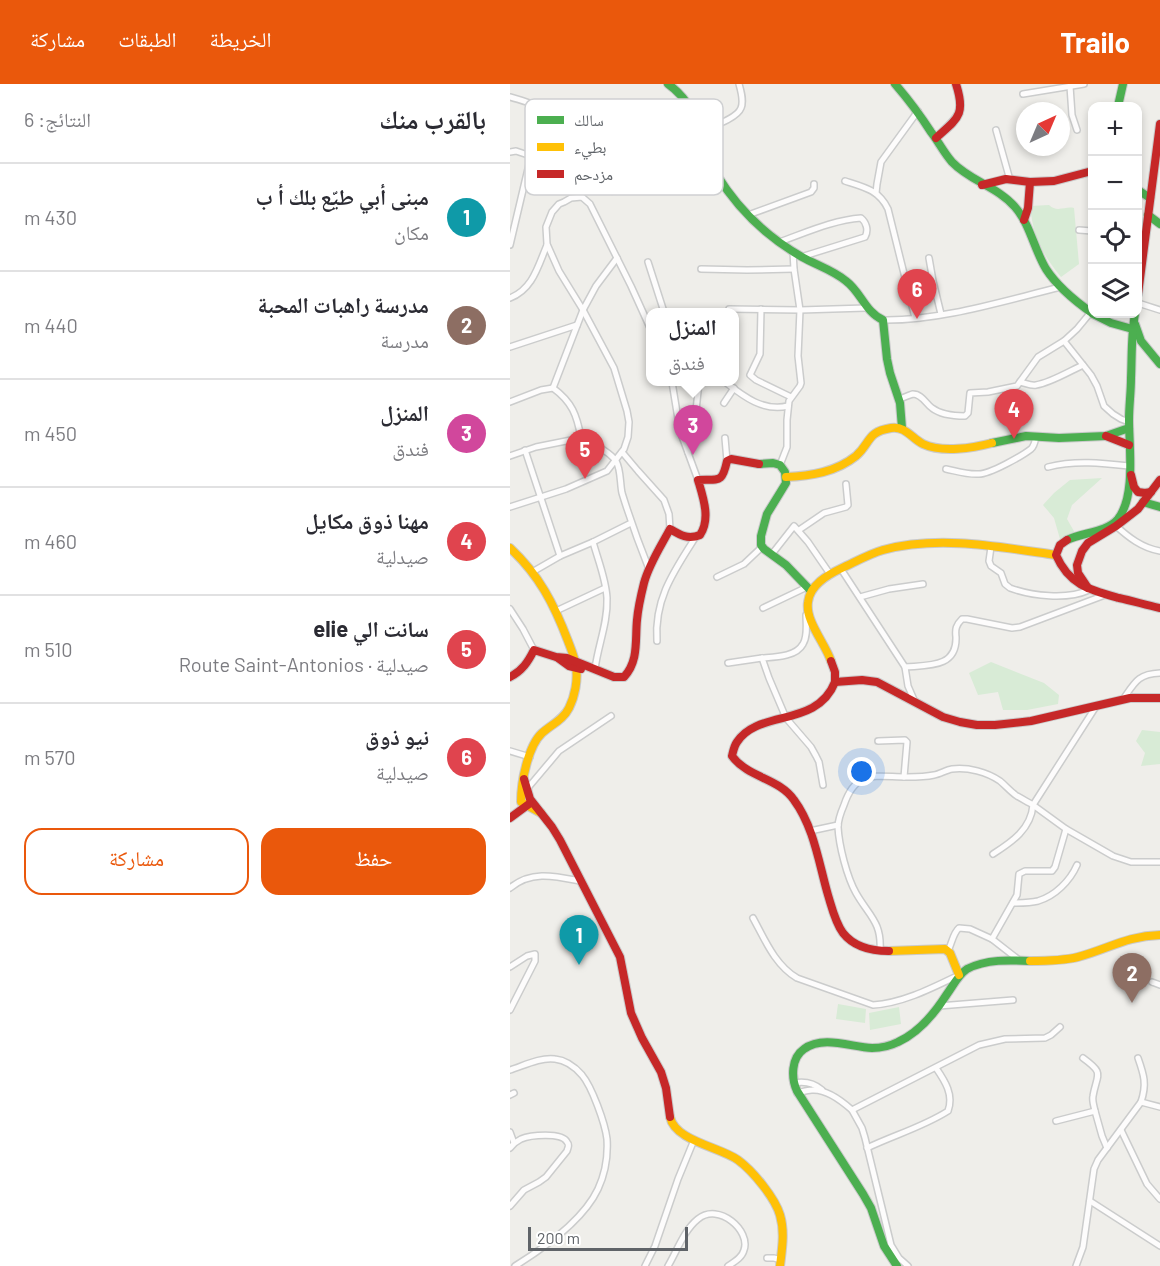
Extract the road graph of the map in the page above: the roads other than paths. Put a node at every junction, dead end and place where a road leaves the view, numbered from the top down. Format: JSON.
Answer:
{"nodes":[{"id":1,"x":668,"y":84,"type":"edge"},
{"id":2,"x":739,"y":84,"type":"edge"},
{"id":3,"x":895,"y":84,"type":"edge"},
{"id":4,"x":956,"y":84,"type":"edge"},
{"id":5,"x":1084,"y":84,"type":"edge"},
{"id":6,"x":1122,"y":84,"type":"edge"},
{"id":7,"x":1070,"y":86,"type":"junction"},
{"id":8,"x":1023,"y":94,"type":"dead end"},
{"id":9,"x":510,"y":97,"type":"edge"},
{"id":10,"x":686,"y":99,"type":"edge"},
{"id":11,"x":525,"y":102,"type":"edge"},
{"id":12,"x":1119,"y":102,"type":"edge"},
{"id":13,"x":918,"y":111,"type":"junction"},
{"id":14,"x":723,"y":122,"type":"edge"},
{"id":15,"x":1160,"y":125,"type":"edge"},
{"id":16,"x":996,"y":130,"type":"dead end"},
{"id":17,"x":1077,"y":130,"type":"dead end"},
{"id":18,"x":936,"y":138,"type":"junction"},
{"id":19,"x":510,"y":152,"type":"edge"},
{"id":20,"x":525,"y":154,"type":"edge"},
{"id":21,"x":1088,"y":172,"type":"edge"},
{"id":22,"x":1010,"y":180,"type":"junction"},
{"id":23,"x":525,"y":181,"type":"edge"},
{"id":24,"x":845,"y":181,"type":"dead end"},
{"id":25,"x":1030,"y":182,"type":"junction"},
{"id":26,"x":723,"y":184,"type":"edge"},
{"id":27,"x":814,"y":184,"type":"dead end"},
{"id":28,"x":982,"y":185,"type":"junction"},
{"id":29,"x":876,"y":193,"type":"junction"},
{"id":30,"x":1142,"y":193,"type":"edge"},
{"id":31,"x":1150,"y":198,"type":"junction"},
{"id":32,"x":1148,"y":214,"type":"junction"},
{"id":33,"x":748,"y":215,"type":"junction"},
{"id":34,"x":1024,"y":220,"type":"junction"},
{"id":35,"x":1160,"y":224,"type":"edge"},
{"id":36,"x":1142,"y":229,"type":"edge"},
{"id":37,"x":1079,"y":230,"type":"dead end"},
{"id":38,"x":1088,"y":231,"type":"edge"},
{"id":39,"x":779,"y":242,"type":"junction"},
{"id":40,"x":547,"y":244,"type":"junction"},
{"id":41,"x":510,"y":245,"type":"edge"},
{"id":42,"x":797,"y":255,"type":"junction"},
{"id":43,"x":617,"y":258,"type":"junction"},
{"id":44,"x":929,"y":258,"type":"dead end"},
{"id":45,"x":648,"y":262,"type":"dead end"},
{"id":46,"x":700,"y":269,"type":"dead end"},
{"id":47,"x":794,"y":269,"type":"junction"},
{"id":48,"x":1061,"y":287,"type":"junction"},
{"id":49,"x":510,"y":298,"type":"edge"},
{"id":50,"x":1142,"y":305,"type":"edge"},
{"id":51,"x":663,"y":308,"type":"edge"},
{"id":52,"x":866,"y":308,"type":"junction"},
{"id":53,"x":739,"y":309,"type":"edge"},
{"id":54,"x":761,"y":309,"type":"junction"},
{"id":55,"x":583,"y":310,"type":"junction"},
{"id":56,"x":800,"y":310,"type":"junction"},
{"id":57,"x":1088,"y":310,"type":"edge"},
{"id":58,"x":1160,"y":310,"type":"edge"},
{"id":59,"x":941,"y":314,"type":"junction"},
{"id":60,"x":1088,"y":317,"type":"edge"},
{"id":61,"x":646,"y":318,"type":"edge"},
{"id":62,"x":915,"y":318,"type":"junction"},
{"id":63,"x":1103,"y":318,"type":"edge"},
{"id":64,"x":1135,"y":318,"type":"edge"},
{"id":65,"x":884,"y":320,"type":"junction"},
{"id":66,"x":577,"y":325,"type":"junction"},
{"id":67,"x":1134,"y":330,"type":"junction"},
{"id":68,"x":1064,"y":341,"type":"junction"},
{"id":69,"x":510,"y":347,"type":"edge"},
{"id":70,"x":1131,"y":352,"type":"junction"},
{"id":71,"x":1150,"y":355,"type":"junction"},
{"id":72,"x":1160,"y":364,"type":"edge"},
{"id":73,"x":1083,"y":365,"type":"junction"},
{"id":74,"x":1020,"y":382,"type":"junction"},
{"id":75,"x":673,"y":386,"type":"edge"},
{"id":76,"x":699,"y":386,"type":"edge"},
{"id":77,"x":731,"y":386,"type":"edge"},
{"id":78,"x":553,"y":388,"type":"junction"},
{"id":79,"x":734,"y":388,"type":"junction"},
{"id":80,"x":791,"y":398,"type":"junction"},
{"id":81,"x":899,"y":399,"type":"junction"},
{"id":82,"x":510,"y":402,"type":"edge"},
{"id":83,"x":724,"y":403,"type":"dead end"},
{"id":84,"x":788,"y":406,"type":"junction"},
{"id":85,"x":1129,"y":425,"type":"junction"},
{"id":86,"x":902,"y":428,"type":"junction"},
{"id":87,"x":1036,"y":436,"type":"junction"},
{"id":88,"x":1106,"y":436,"type":"junction"},
{"id":89,"x":581,"y":438,"type":"junction"},
{"id":90,"x":725,"y":438,"type":"dead end"},
{"id":91,"x":1129,"y":445,"type":"junction"},
{"id":92,"x":525,"y":450,"type":"junction"},
{"id":93,"x":622,"y":452,"type":"junction"},
{"id":94,"x":687,"y":453,"type":"junction"},
{"id":95,"x":510,"y":456,"type":"edge"},
{"id":96,"x":615,"y":460,"type":"junction"},
{"id":97,"x":727,"y":461,"type":"junction"},
{"id":98,"x":780,"y":465,"type":"junction"},
{"id":99,"x":1129,"y":466,"type":"junction"},
{"id":100,"x":1048,"y":467,"type":"dead end"},
{"id":101,"x":946,"y":469,"type":"dead end"},
{"id":102,"x":786,"y":477,"type":"junction"},
{"id":103,"x":698,"y":480,"type":"junction"},
{"id":104,"x":1160,"y":480,"type":"edge"},
{"id":105,"x":846,"y":484,"type":"dead end"},
{"id":106,"x":1151,"y":492,"type":"junction"},
{"id":107,"x":540,"y":497,"type":"junction"},
{"id":108,"x":1143,"y":502,"type":"junction"},
{"id":109,"x":510,"y":507,"type":"edge"},
{"id":110,"x":1160,"y":507,"type":"edge"},
{"id":111,"x":631,"y":523,"type":"junction"},
{"id":112,"x":1114,"y":525,"type":"junction"},
{"id":113,"x":670,"y":529,"type":"junction"},
{"id":114,"x":799,"y":530,"type":"junction"},
{"id":115,"x":695,"y":538,"type":"junction"},
{"id":116,"x":1088,"y":538,"type":"junction"},
{"id":117,"x":593,"y":542,"type":"junction"},
{"id":118,"x":762,"y":546,"type":"junction"},
{"id":119,"x":991,"y":547,"type":"junction"},
{"id":120,"x":510,"y":548,"type":"edge"},
{"id":121,"x":1160,"y":551,"type":"edge"},
{"id":122,"x":772,"y":554,"type":"junction"},
{"id":123,"x":1056,"y":555,"type":"junction"},
{"id":124,"x":560,"y":556,"type":"junction"},
{"id":125,"x":1062,"y":568,"type":"junction"},
{"id":126,"x":1077,"y":568,"type":"junction"},
{"id":127,"x":649,"y":569,"type":"junction"},
{"id":128,"x":841,"y":569,"type":"junction"},
{"id":129,"x":534,"y":571,"type":"junction"},
{"id":130,"x":830,"y":574,"type":"junction"},
{"id":131,"x":717,"y":577,"type":"dead end"},
{"id":132,"x":923,"y":584,"type":"dead end"},
{"id":133,"x":605,"y":588,"type":"junction"},
{"id":134,"x":809,"y":589,"type":"junction"},
{"id":135,"x":1089,"y":590,"type":"junction"},
{"id":136,"x":1107,"y":594,"type":"junction"},
{"id":137,"x":860,"y":597,"type":"junction"},
{"id":138,"x":763,"y":608,"type":"dead end"},
{"id":139,"x":1160,"y":608,"type":"edge"},
{"id":140,"x":510,"y":609,"type":"edge"},
{"id":141,"x":806,"y":609,"type":"junction"},
{"id":142,"x":556,"y":611,"type":"junction"},
{"id":143,"x":657,"y":641,"type":"dead end"},
{"id":144,"x":534,"y":650,"type":"junction"},
{"id":145,"x":762,"y":658,"type":"junction"},
{"id":146,"x":572,"y":663,"type":"junction"},
{"id":147,"x":728,"y":663,"type":"dead end"},
{"id":148,"x":905,"y":667,"type":"junction"},
{"id":149,"x":593,"y":668,"type":"junction"},
{"id":150,"x":1160,"y":673,"type":"edge"},
{"id":151,"x":510,"y":677,"type":"edge"},
{"id":152,"x":835,"y":682,"type":"junction"},
{"id":153,"x":1160,"y":698,"type":"edge"},
{"id":154,"x":1124,"y":699,"type":"junction"},
{"id":155,"x":915,"y":703,"type":"junction"},
{"id":156,"x":1095,"y":708,"type":"junction"},
{"id":157,"x":611,"y":716,"type":"dead end"},
{"id":158,"x":786,"y":718,"type":"junction"},
{"id":159,"x":878,"y":741,"type":"dead end"},
{"id":160,"x":510,"y":751,"type":"edge"},
{"id":161,"x":530,"y":756,"type":"junction"},
{"id":162,"x":904,"y":777,"type":"junction"},
{"id":163,"x":823,"y":785,"type":"dead end"},
{"id":164,"x":527,"y":798,"type":"junction"},
{"id":165,"x":1033,"y":805,"type":"junction"},
{"id":166,"x":510,"y":816,"type":"edge"},
{"id":167,"x":838,"y":825,"type":"junction"},
{"id":168,"x":1066,"y":829,"type":"junction"},
{"id":169,"x":810,"y":831,"type":"junction"},
{"id":170,"x":993,"y":854,"type":"dead end"},
{"id":171,"x":1160,"y":862,"type":"edge"},
{"id":172,"x":1077,"y":865,"type":"dead end"},
{"id":173,"x":580,"y":881,"type":"junction"},
{"id":174,"x":510,"y":888,"type":"edge"},
{"id":175,"x":1013,"y":903,"type":"junction"},
{"id":176,"x":753,"y":918,"type":"dead end"},
{"id":177,"x":1160,"y":935,"type":"edge"},
{"id":178,"x":992,"y":939,"type":"junction"},
{"id":179,"x":880,"y":951,"type":"junction"},
{"id":180,"x":948,"y":951,"type":"junction"},
{"id":181,"x":1020,"y":961,"type":"junction"},
{"id":182,"x":510,"y":967,"type":"edge"},
{"id":183,"x":960,"y":975,"type":"junction"},
{"id":184,"x":1152,"y":982,"type":"dead end"},
{"id":185,"x":1160,"y":985,"type":"edge"},
{"id":186,"x":1013,"y":1000,"type":"dead end"},
{"id":187,"x":939,"y":1006,"type":"junction"},
{"id":188,"x":510,"y":1010,"type":"edge"},
{"id":189,"x":1059,"y":1027,"type":"dead end"},
{"id":190,"x":1083,"y":1058,"type":"dead end"},
{"id":191,"x":1138,"y":1058,"type":"dead end"},
{"id":192,"x":936,"y":1068,"type":"junction"},
{"id":193,"x":510,"y":1070,"type":"edge"},
{"id":194,"x":797,"y":1083,"type":"junction"},
{"id":195,"x":825,"y":1093,"type":"junction"},
{"id":196,"x":800,"y":1094,"type":"junction"},
{"id":197,"x":1142,"y":1102,"type":"junction"},
{"id":198,"x":1160,"y":1107,"type":"edge"},
{"id":199,"x":852,"y":1110,"type":"junction"},
{"id":200,"x":1095,"y":1111,"type":"junction"},
{"id":201,"x":1056,"y":1121,"type":"dead end"},
{"id":202,"x":1121,"y":1130,"type":"junction"},
{"id":203,"x":510,"y":1132,"type":"edge"},
{"id":204,"x":694,"y":1140,"type":"junction"},
{"id":205,"x":512,"y":1145,"type":"edge"},
{"id":206,"x":867,"y":1148,"type":"junction"},
{"id":207,"x":1107,"y":1148,"type":"junction"},
{"id":208,"x":859,"y":1188,"type":"junction"},
{"id":209,"x":1160,"y":1199,"type":"edge"},
{"id":210,"x":1090,"y":1201,"type":"junction"},
{"id":211,"x":510,"y":1206,"type":"edge"},
{"id":212,"x":1160,"y":1246,"type":"edge"},
{"id":213,"x":766,"y":1258,"type":"dead end"},
{"id":214,"x":781,"y":1263,"type":"edge"},
{"id":215,"x":515,"y":1266,"type":"edge"},
{"id":216,"x":645,"y":1266,"type":"edge"},
{"id":217,"x":668,"y":1266,"type":"edge"},
{"id":218,"x":728,"y":1266,"type":"edge"},
{"id":219,"x":892,"y":1266,"type":"edge"},
{"id":220,"x":897,"y":1266,"type":"edge"},
{"id":221,"x":908,"y":1266,"type":"edge"},
{"id":222,"x":1077,"y":1266,"type":"edge"}],
"edges":[{"from":1,"to":10,"type":"street"},
{"from":2,"to":14,"type":"street"},
{"from":3,"to":13,"type":"street"},
{"from":4,"to":18,"type":"street"},
{"from":5,"to":7,"type":"street"},
{"from":6,"to":12,"type":"street"},
{"from":7,"to":8,"type":"street"},
{"from":7,"to":17,"type":"street"},
{"from":9,"to":11,"type":"street"},
{"from":13,"to":18,"type":"street"},
{"from":13,"to":29,"type":"street"},
{"from":15,"to":31,"type":"street"},
{"from":16,"to":22,"type":"street"},
{"from":18,"to":28,"type":"street"},
{"from":19,"to":20,"type":"street"},
{"from":21,"to":25,"type":"street"},
{"from":22,"to":25,"type":"street"},
{"from":22,"to":28,"type":"street"},
{"from":23,"to":41,"type":"street"},
{"from":24,"to":29,"type":"street"},
{"from":25,"to":34,"type":"street"},
{"from":26,"to":33,"type":"street"},
{"from":27,"to":33,"type":"street"},
{"from":28,"to":34,"type":"street"},
{"from":29,"to":62,"type":"street"},
{"from":30,"to":31,"type":"street"},
{"from":31,"to":32,"type":"street"},
{"from":32,"to":35,"type":"street"},
{"from":32,"to":36,"type":"street"},
{"from":33,"to":39,"type":"street"},
{"from":34,"to":48,"type":"street"},
{"from":37,"to":38,"type":"street"},
{"from":39,"to":42,"type":"street"},
{"from":39,"to":42,"type":"street"},
{"from":40,"to":43,"type":"street"},
{"from":40,"to":49,"type":"street"},
{"from":40,"to":55,"type":"street"},
{"from":42,"to":47,"type":"street"},
{"from":42,"to":52,"type":"street"},
{"from":43,"to":55,"type":"street"},
{"from":43,"to":61,"type":"street"},
{"from":44,"to":59,"type":"street"},
{"from":45,"to":51,"type":"street"},
{"from":46,"to":47,"type":"street"},
{"from":47,"to":56,"type":"street"},
{"from":48,"to":57,"type":"street"},
{"from":48,"to":59,"type":"street"},
{"from":50,"to":58,"type":"street"},
{"from":52,"to":56,"type":"street"},
{"from":52,"to":65,"type":"street"},
{"from":53,"to":54,"type":"street"},
{"from":54,"to":56,"type":"street"},
{"from":54,"to":80,"type":"street"},
{"from":55,"to":66,"type":"street"},
{"from":55,"to":93,"type":"street"},
{"from":56,"to":80,"type":"street"},
{"from":59,"to":62,"type":"street"},
{"from":60,"to":68,"type":"street"},
{"from":62,"to":65,"type":"street"},
{"from":63,"to":67,"type":"street"},
{"from":64,"to":67,"type":"street"},
{"from":65,"to":81,"type":"street"},
{"from":66,"to":69,"type":"street"},
{"from":66,"to":78,"type":"street"},
{"from":67,"to":70,"type":"street"},
{"from":67,"to":71,"type":"street"},
{"from":68,"to":73,"type":"street"},
{"from":68,"to":74,"type":"street"},
{"from":70,"to":71,"type":"street"},
{"from":70,"to":85,"type":"street"},
{"from":71,"to":72,"type":"street"},
{"from":73,"to":74,"type":"street"},
{"from":73,"to":85,"type":"street"},
{"from":74,"to":81,"type":"street"},
{"from":75,"to":94,"type":"street"},
{"from":76,"to":94,"type":"street"},
{"from":77,"to":79,"type":"street"},
{"from":78,"to":82,"type":"street"},
{"from":78,"to":89,"type":"street"},
{"from":79,"to":83,"type":"street"},
{"from":79,"to":84,"type":"street"},
{"from":80,"to":84,"type":"street"},
{"from":81,"to":86,"type":"street"},
{"from":84,"to":98,"type":"street"},
{"from":85,"to":88,"type":"street"},
{"from":85,"to":91,"type":"street"},
{"from":86,"to":87,"type":"street"},
{"from":86,"to":102,"type":"street"},
{"from":87,"to":88,"type":"street"},
{"from":87,"to":101,"type":"street"},
{"from":88,"to":91,"type":"street"},
{"from":89,"to":92,"type":"street"},
{"from":89,"to":96,"type":"street"},
{"from":90,"to":97,"type":"street"},
{"from":91,"to":99,"type":"street"},
{"from":92,"to":95,"type":"street"},
{"from":92,"to":107,"type":"street"},
{"from":93,"to":96,"type":"street"},
{"from":93,"to":113,"type":"street"},
{"from":94,"to":103,"type":"street"},
{"from":96,"to":107,"type":"street"},
{"from":96,"to":111,"type":"street"},
{"from":97,"to":98,"type":"street"},
{"from":97,"to":103,"type":"street"},
{"from":98,"to":102,"type":"street"},
{"from":99,"to":100,"type":"street"},
{"from":99,"to":106,"type":"street"},
{"from":99,"to":112,"type":"street"},
{"from":102,"to":118,"type":"street"},
{"from":103,"to":115,"type":"street"},
{"from":104,"to":106,"type":"street"},
{"from":105,"to":114,"type":"street"},
{"from":106,"to":108,"type":"street"},
{"from":107,"to":109,"type":"street"},
{"from":107,"to":124,"type":"street"},
{"from":108,"to":110,"type":"street"},
{"from":108,"to":112,"type":"street"},
{"from":111,"to":117,"type":"street"},
{"from":111,"to":127,"type":"street"},
{"from":112,"to":116,"type":"street"},
{"from":112,"to":121,"type":"street"},
{"from":113,"to":115,"type":"street"},
{"from":113,"to":127,"type":"street"},
{"from":114,"to":122,"type":"street"},
{"from":114,"to":130,"type":"street"},
{"from":115,"to":143,"type":"street"},
{"from":116,"to":123,"type":"street"},
{"from":116,"to":126,"type":"street"},
{"from":117,"to":124,"type":"street"},
{"from":117,"to":133,"type":"street"},
{"from":118,"to":122,"type":"street"},
{"from":118,"to":131,"type":"street"},
{"from":119,"to":123,"type":"street"},
{"from":119,"to":128,"type":"street"},
{"from":119,"to":135,"type":"street"},
{"from":120,"to":129,"type":"street"},
{"from":122,"to":134,"type":"street"},
{"from":123,"to":125,"type":"street"},
{"from":124,"to":129,"type":"street"},
{"from":125,"to":126,"type":"street"},
{"from":125,"to":135,"type":"street"},
{"from":126,"to":135,"type":"street"},
{"from":127,"to":149,"type":"street"},
{"from":128,"to":130,"type":"street"},
{"from":128,"to":137,"type":"street"},
{"from":129,"to":142,"type":"street"},
{"from":130,"to":134,"type":"street"},
{"from":132,"to":137,"type":"street"},
{"from":133,"to":142,"type":"street"},
{"from":133,"to":149,"type":"street"},
{"from":134,"to":138,"type":"street"},
{"from":134,"to":141,"type":"street"},
{"from":135,"to":136,"type":"street"},
{"from":136,"to":139,"type":"street"},
{"from":136,"to":148,"type":"street"},
{"from":137,"to":148,"type":"street"},
{"from":140,"to":144,"type":"street"},
{"from":141,"to":145,"type":"street"},
{"from":141,"to":152,"type":"street"},
{"from":142,"to":146,"type":"street"},
{"from":144,"to":146,"type":"street"},
{"from":144,"to":151,"type":"street"},
{"from":145,"to":147,"type":"street"},
{"from":145,"to":158,"type":"street"},
{"from":146,"to":149,"type":"street"},
{"from":146,"to":161,"type":"street"},
{"from":148,"to":155,"type":"street"},
{"from":150,"to":154,"type":"street"},
{"from":152,"to":155,"type":"street"},
{"from":152,"to":158,"type":"street"},
{"from":153,"to":154,"type":"street"},
{"from":154,"to":156,"type":"street"},
{"from":155,"to":156,"type":"street"},
{"from":156,"to":165,"type":"street"},
{"from":157,"to":164,"type":"street"},
{"from":158,"to":163,"type":"street"},
{"from":158,"to":169,"type":"street"},
{"from":159,"to":162,"type":"street"},
{"from":160,"to":161,"type":"street"},
{"from":161,"to":164,"type":"street"},
{"from":162,"to":165,"type":"street"},
{"from":162,"to":167,"type":"street"},
{"from":164,"to":166,"type":"street"},
{"from":164,"to":173,"type":"street"},
{"from":165,"to":168,"type":"street"},
{"from":165,"to":170,"type":"street"},
{"from":167,"to":169,"type":"street"},
{"from":167,"to":179,"type":"street"},
{"from":168,"to":171,"type":"street"},
{"from":168,"to":175,"type":"street"},
{"from":169,"to":179,"type":"street"},
{"from":172,"to":175,"type":"street"},
{"from":173,"to":174,"type":"street"},
{"from":173,"to":204,"type":"street"},
{"from":175,"to":178,"type":"street"},
{"from":176,"to":183,"type":"street"},
{"from":177,"to":181,"type":"street"},
{"from":178,"to":180,"type":"street"},
{"from":178,"to":181,"type":"street"},
{"from":179,"to":180,"type":"street"},
{"from":180,"to":183,"type":"street"},
{"from":181,"to":183,"type":"street"},
{"from":182,"to":188,"type":"street"},
{"from":183,"to":187,"type":"street"},
{"from":184,"to":185,"type":"street"},
{"from":186,"to":187,"type":"street"},
{"from":187,"to":194,"type":"street"},
{"from":189,"to":192,"type":"street"},
{"from":190,"to":200,"type":"street"},
{"from":191,"to":197,"type":"street"},
{"from":192,"to":199,"type":"street"},
{"from":192,"to":206,"type":"street"},
{"from":193,"to":215,"type":"street"},
{"from":194,"to":195,"type":"street"},
{"from":194,"to":196,"type":"street"},
{"from":195,"to":196,"type":"street"},
{"from":195,"to":199,"type":"street"},
{"from":196,"to":208,"type":"street"},
{"from":197,"to":198,"type":"street"},
{"from":197,"to":202,"type":"street"},
{"from":199,"to":206,"type":"street"},
{"from":200,"to":201,"type":"street"},
{"from":200,"to":207,"type":"street"},
{"from":202,"to":207,"type":"street"},
{"from":202,"to":209,"type":"street"},
{"from":203,"to":205,"type":"street"},
{"from":204,"to":214,"type":"street"},
{"from":204,"to":216,"type":"street"},
{"from":205,"to":211,"type":"street"},
{"from":206,"to":221,"type":"street"},
{"from":207,"to":210,"type":"street"},
{"from":208,"to":219,"type":"street"},
{"from":208,"to":220,"type":"street"},
{"from":210,"to":212,"type":"street"},
{"from":210,"to":222,"type":"street"},
{"from":213,"to":214,"type":"street"},
{"from":217,"to":218,"type":"street"}]}
